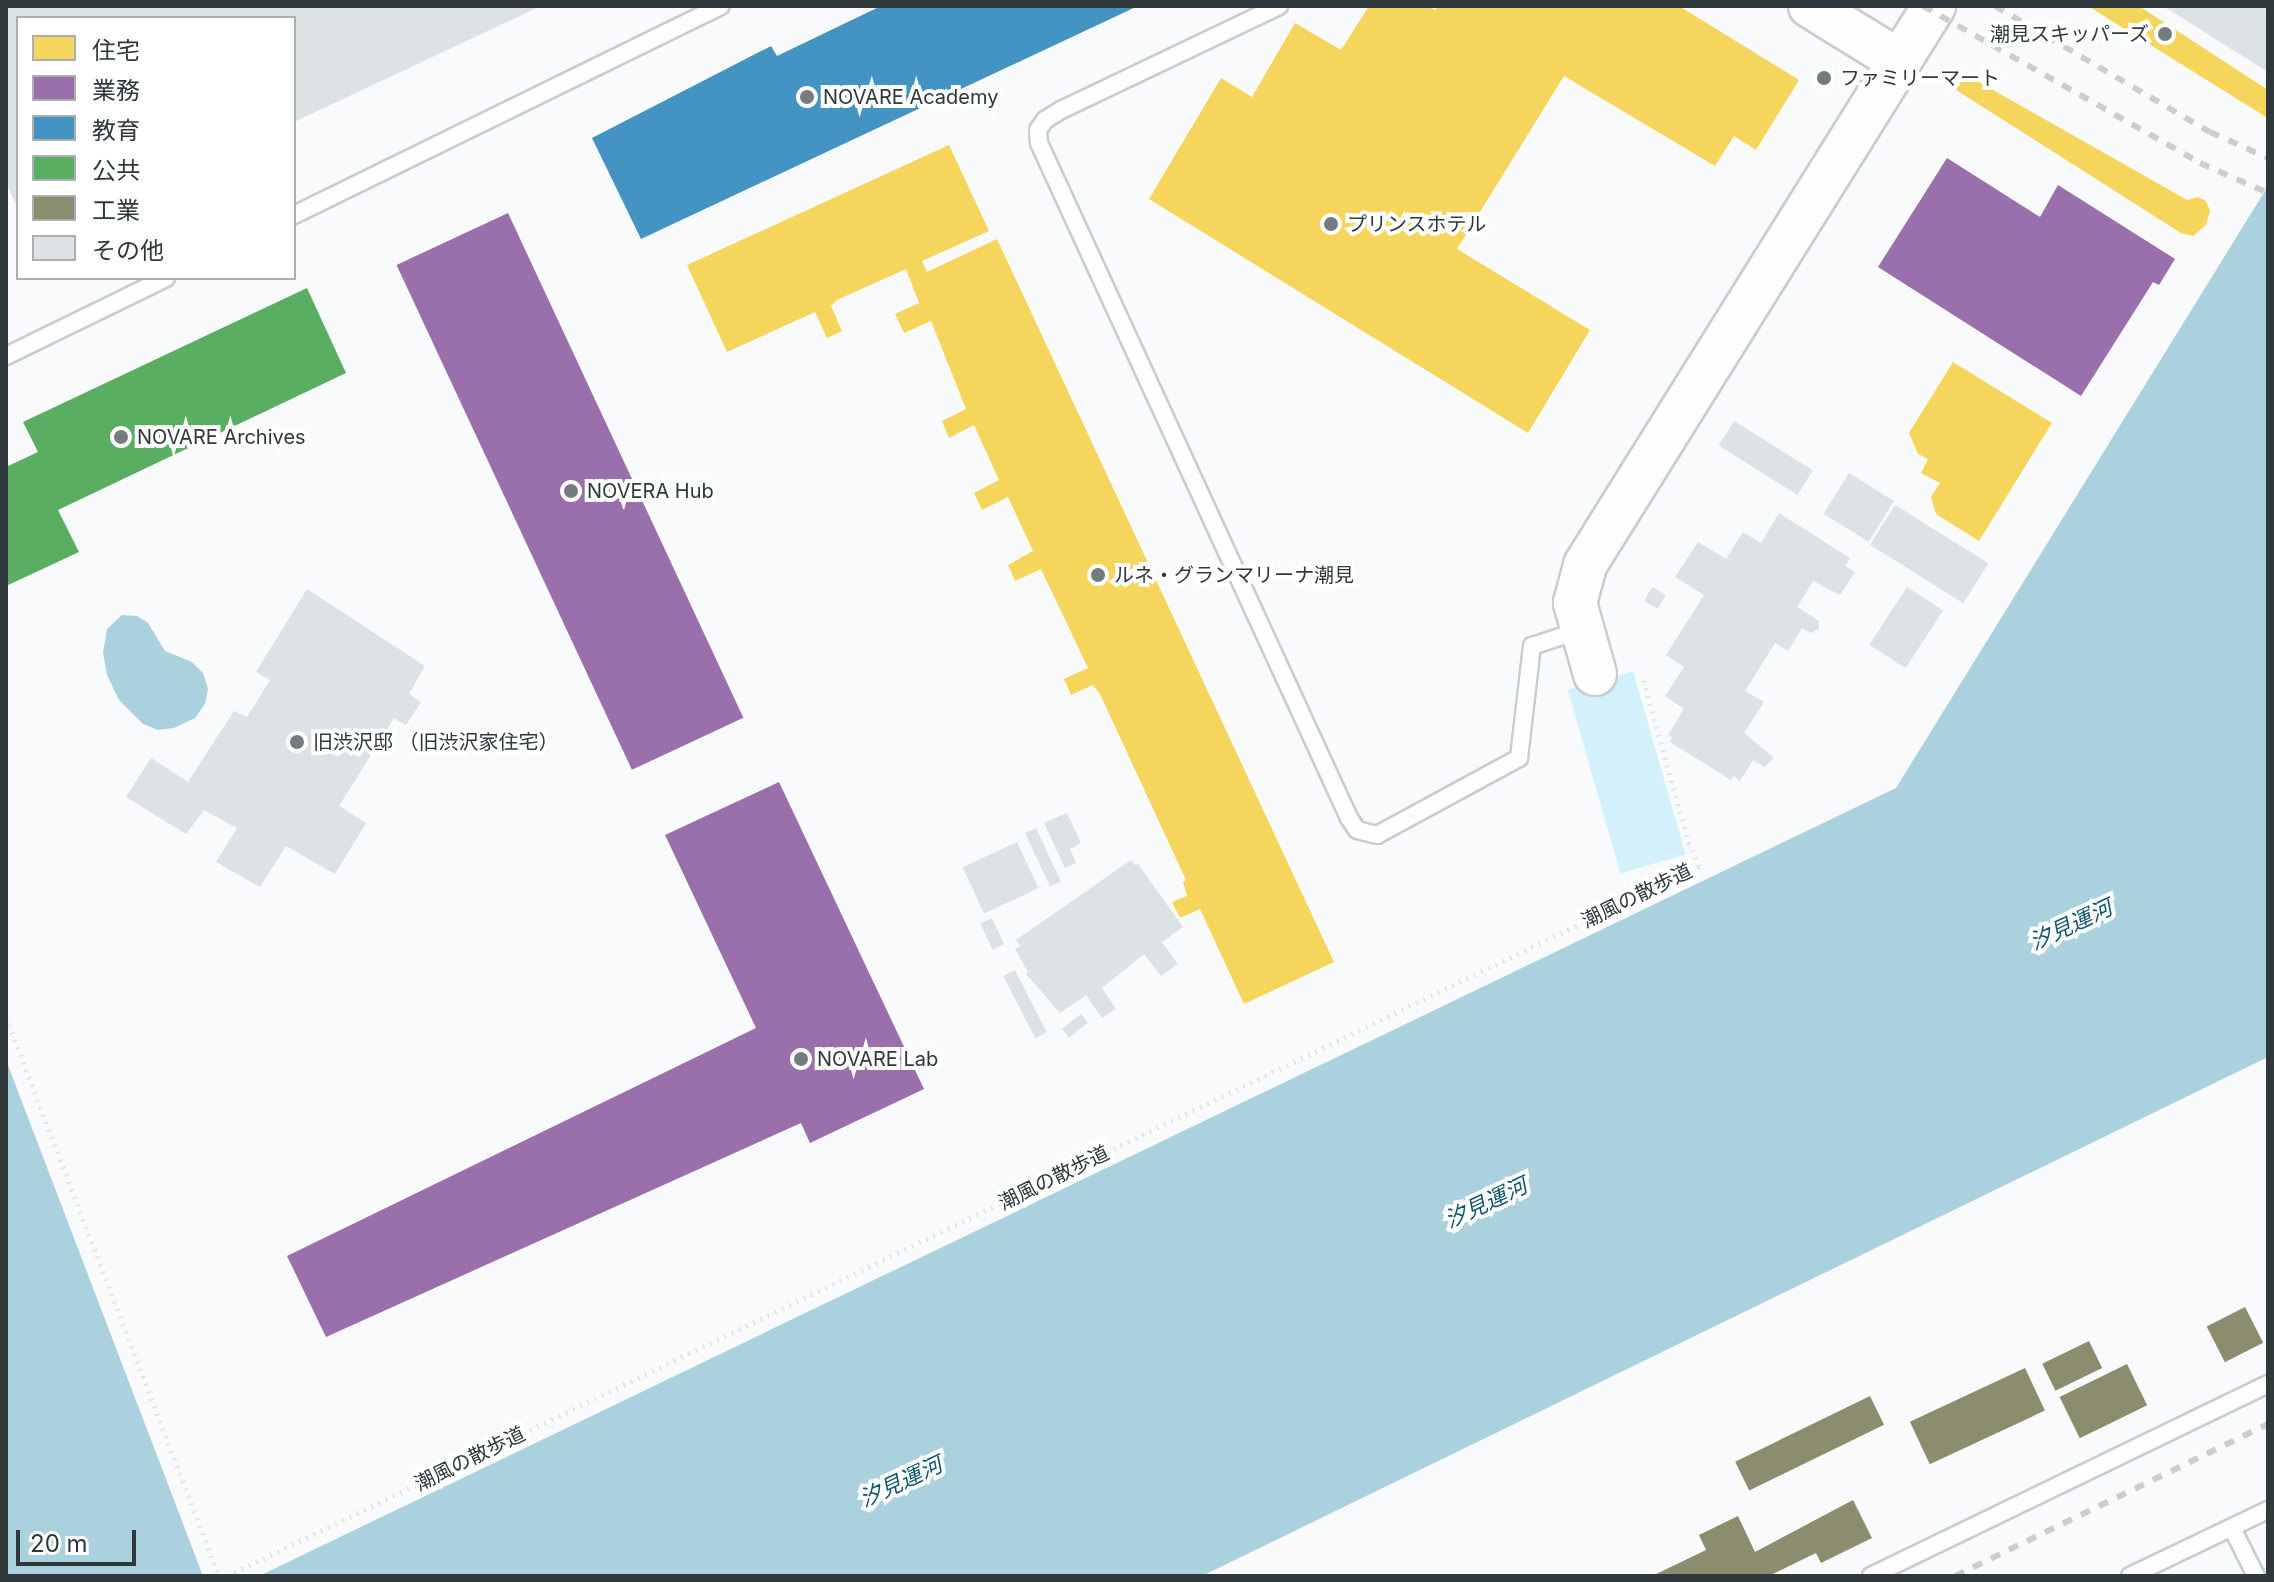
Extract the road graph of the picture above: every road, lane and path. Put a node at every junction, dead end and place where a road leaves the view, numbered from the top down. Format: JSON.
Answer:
{"nodes":[{"id":1,"x":720,"y":6,"type":"edge"},
{"id":2,"x":1279,"y":6,"type":"edge"},
{"id":3,"x":1810,"y":6,"type":"edge"},
{"id":4,"x":1934,"y":6,"type":"edge"},
{"id":5,"x":1899,"y":61,"type":"junction"},
{"id":6,"x":296,"y":214,"type":"edge"},
{"id":7,"x":162,"y":280,"type":"edge"},
{"id":8,"x":6,"y":356,"type":"edge"},
{"id":9,"x":1582,"y":630,"type":"junction"},
{"id":10,"x":1595,"y":674,"type":"dead end"},
{"id":11,"x":1642,"y":675,"type":"dead end"},
{"id":12,"x":6,"y":1017,"type":"edge"},
{"id":13,"x":2268,"y":1384,"type":"edge"},
{"id":14,"x":2268,"y":1510,"type":"edge"},
{"id":15,"x":2232,"y":1528,"type":"junction"},
{"id":16,"x":219,"y":1576,"type":"edge"},
{"id":17,"x":227,"y":1576,"type":"edge"},
{"id":18,"x":1871,"y":1576,"type":"edge"},
{"id":19,"x":2130,"y":1576,"type":"edge"},
{"id":20,"x":2256,"y":1576,"type":"edge"}],
"edges":[{"from":1,"to":6,"type":"lane"},
{"from":2,"to":9,"type":"lane"},
{"from":3,"to":5,"type":"street"},
{"from":4,"to":5,"type":"street"},
{"from":5,"to":9,"type":"street"},
{"from":7,"to":8,"type":"lane"},
{"from":9,"to":10,"type":"street"},
{"from":11,"to":17,"type":"path","name":"潮風の散歩道"},
{"from":12,"to":16,"type":"path"},
{"from":13,"to":18,"type":"lane"},
{"from":14,"to":15,"type":"lane"},
{"from":15,"to":19,"type":"lane"},
{"from":15,"to":20,"type":"lane"}]}
